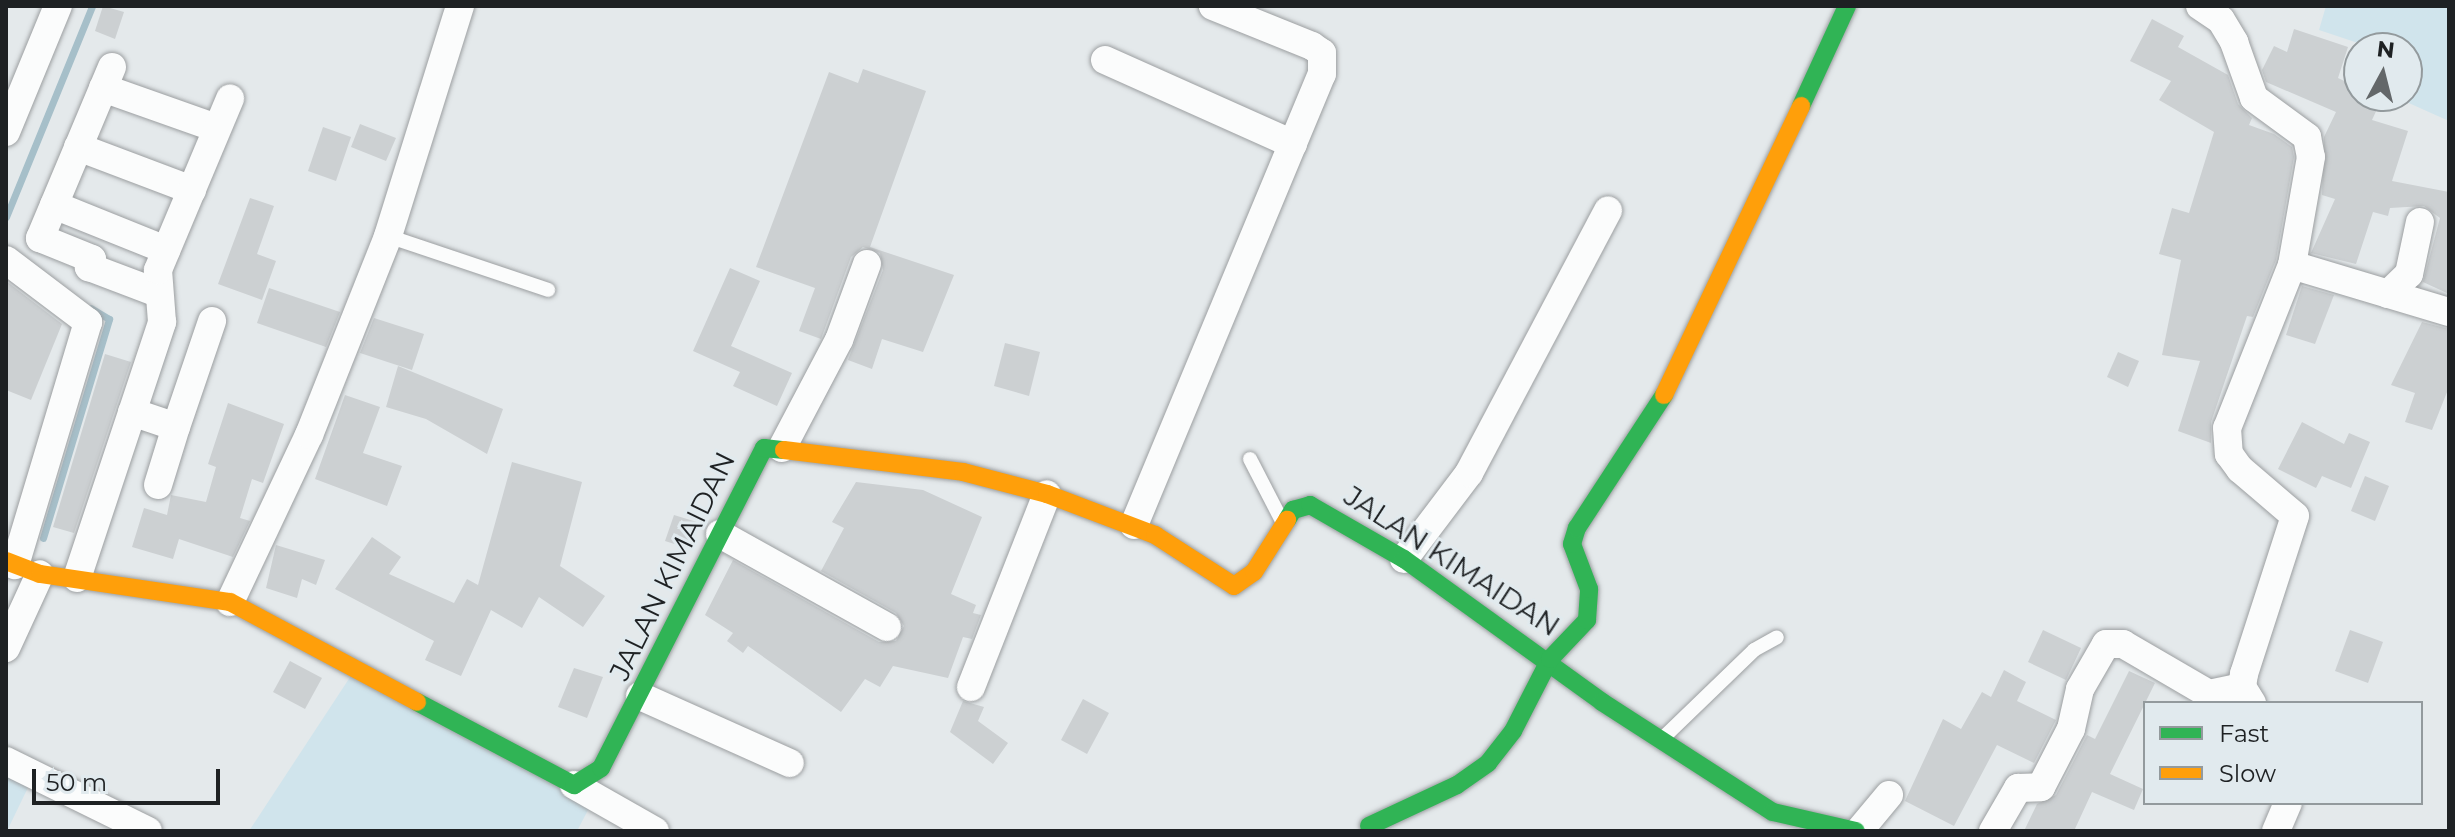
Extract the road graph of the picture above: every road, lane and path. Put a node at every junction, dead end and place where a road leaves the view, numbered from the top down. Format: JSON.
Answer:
{"nodes":[{"id":1,"x":58,"y":6,"type":"edge"},
{"id":2,"x":460,"y":6,"type":"edge"},
{"id":3,"x":1847,"y":6,"type":"edge"},
{"id":4,"x":2200,"y":6,"type":"edge"},
{"id":5,"x":1221,"y":8,"type":"edge"},
{"id":6,"x":1105,"y":60,"type":"dead end"},
{"id":7,"x":230,"y":99,"type":"dead end"},
{"id":8,"x":216,"y":128,"type":"junction"},
{"id":9,"x":6,"y":132,"type":"edge"},
{"id":10,"x":1293,"y":144,"type":"junction"},
{"id":11,"x":78,"y":147,"type":"junction"},
{"id":12,"x":192,"y":190,"type":"junction"},
{"id":13,"x":54,"y":205,"type":"junction"},
{"id":14,"x":1608,"y":210,"type":"dead end"},
{"id":15,"x":2420,"y":222,"type":"dead end"},
{"id":16,"x":388,"y":236,"type":"junction"},
{"id":17,"x":166,"y":250,"type":"junction"},
{"id":18,"x":26,"y":253,"type":"edge"},
{"id":19,"x":867,"y":264,"type":"dead end"},
{"id":20,"x":2292,"y":265,"type":"junction"},
{"id":21,"x":548,"y":290,"type":"dead end"},
{"id":22,"x":155,"y":292,"type":"junction"},
{"id":23,"x":2388,"y":294,"type":"junction"},
{"id":24,"x":2449,"y":312,"type":"edge"},
{"id":25,"x":212,"y":321,"type":"dead end"},
{"id":26,"x":132,"y":412,"type":"junction"},
{"id":27,"x":176,"y":427,"type":"junction"},
{"id":28,"x":782,"y":448,"type":"junction"},
{"id":29,"x":1250,"y":459,"type":"dead end"},
{"id":30,"x":158,"y":485,"type":"dead end"},
{"id":31,"x":1047,"y":494,"type":"junction"},
{"id":32,"x":1284,"y":524,"type":"junction"},
{"id":33,"x":1134,"y":525,"type":"junction"},
{"id":34,"x":720,"y":534,"type":"junction"},
{"id":35,"x":1404,"y":559,"type":"junction"},
{"id":36,"x":21,"y":567,"type":"edge"},
{"id":37,"x":77,"y":578,"type":"junction"},
{"id":38,"x":230,"y":602,"type":"junction"},
{"id":39,"x":887,"y":627,"type":"dead end"},
{"id":40,"x":1777,"y":637,"type":"dead end"},
{"id":41,"x":6,"y":648,"type":"edge"},
{"id":42,"x":1550,"y":659,"type":"junction"},
{"id":43,"x":971,"y":687,"type":"dead end"},
{"id":44,"x":2247,"y":695,"type":"edge"},
{"id":45,"x":640,"y":696,"type":"junction"},
{"id":46,"x":1661,"y":740,"type":"junction"},
{"id":47,"x":6,"y":761,"type":"edge"},
{"id":48,"x":790,"y":763,"type":"dead end"},
{"id":49,"x":574,"y":785,"type":"junction"},
{"id":50,"x":1889,"y":795,"type":"dead end"},
{"id":51,"x":2287,"y":805,"type":"edge"},
{"id":52,"x":1369,"y":826,"type":"dead end"},
{"id":53,"x":148,"y":831,"type":"edge"},
{"id":54,"x":655,"y":831,"type":"edge"},
{"id":55,"x":1858,"y":831,"type":"edge"},
{"id":56,"x":1993,"y":831,"type":"edge"},
{"id":57,"x":2276,"y":831,"type":"edge"}],
"edges":[{"from":1,"to":9,"type":"street"},
{"from":2,"to":16,"type":"street"},
{"from":3,"to":42,"type":"street"},
{"from":4,"to":20,"type":"street"},
{"from":5,"to":10,"type":"street"},
{"from":6,"to":10,"type":"street"},
{"from":7,"to":8,"type":"street"},
{"from":8,"to":11,"type":"street"},
{"from":8,"to":12,"type":"street"},
{"from":10,"to":33,"type":"street"},
{"from":11,"to":12,"type":"street"},
{"from":11,"to":13,"type":"street"},
{"from":12,"to":17,"type":"street"},
{"from":13,"to":17,"type":"street"},
{"from":13,"to":18,"type":"street"},
{"from":14,"to":35,"type":"street"},
{"from":15,"to":23,"type":"street"},
{"from":16,"to":21,"type":"lane"},
{"from":16,"to":38,"type":"street"},
{"from":17,"to":22,"type":"street"},
{"from":18,"to":22,"type":"street"},
{"from":18,"to":36,"type":"street"},
{"from":19,"to":28,"type":"street"},
{"from":20,"to":23,"type":"street"},
{"from":20,"to":44,"type":"street"},
{"from":22,"to":26,"type":"street"},
{"from":23,"to":24,"type":"street"},
{"from":25,"to":27,"type":"street"},
{"from":26,"to":27,"type":"street"},
{"from":26,"to":37,"type":"street"},
{"from":27,"to":30,"type":"street"},
{"from":28,"to":31,"type":"street","name":"JALAN KIMAIDAN"},
{"from":28,"to":34,"type":"street","name":"JALAN KIMAIDAN"},
{"from":29,"to":32,"type":"lane"},
{"from":31,"to":33,"type":"street","name":"JALAN KIMAIDAN"},
{"from":31,"to":43,"type":"street"},
{"from":32,"to":33,"type":"street","name":"JALAN KIMAIDAN"},
{"from":32,"to":35,"type":"street","name":"JALAN KIMAIDAN"},
{"from":34,"to":39,"type":"street"},
{"from":34,"to":45,"type":"street","name":"JALAN KIMAIDAN"},
{"from":35,"to":42,"type":"street","name":"JALAN KIMAIDAN"},
{"from":36,"to":37,"type":"street"},
{"from":36,"to":41,"type":"street"},
{"from":37,"to":38,"type":"street"},
{"from":38,"to":49,"type":"street"},
{"from":40,"to":46,"type":"lane"},
{"from":42,"to":46,"type":"street","name":"JALAN KIMAIDAN"},
{"from":42,"to":52,"type":"street"},
{"from":44,"to":56,"type":"street"},
{"from":45,"to":48,"type":"street"},
{"from":45,"to":49,"type":"street","name":"JALAN KIMAIDAN"},
{"from":46,"to":55,"type":"street","name":"JALAN KIMAIDAN"},
{"from":47,"to":53,"type":"street"},
{"from":49,"to":54,"type":"street"},
{"from":50,"to":55,"type":"street"},
{"from":51,"to":57,"type":"street"}]}
